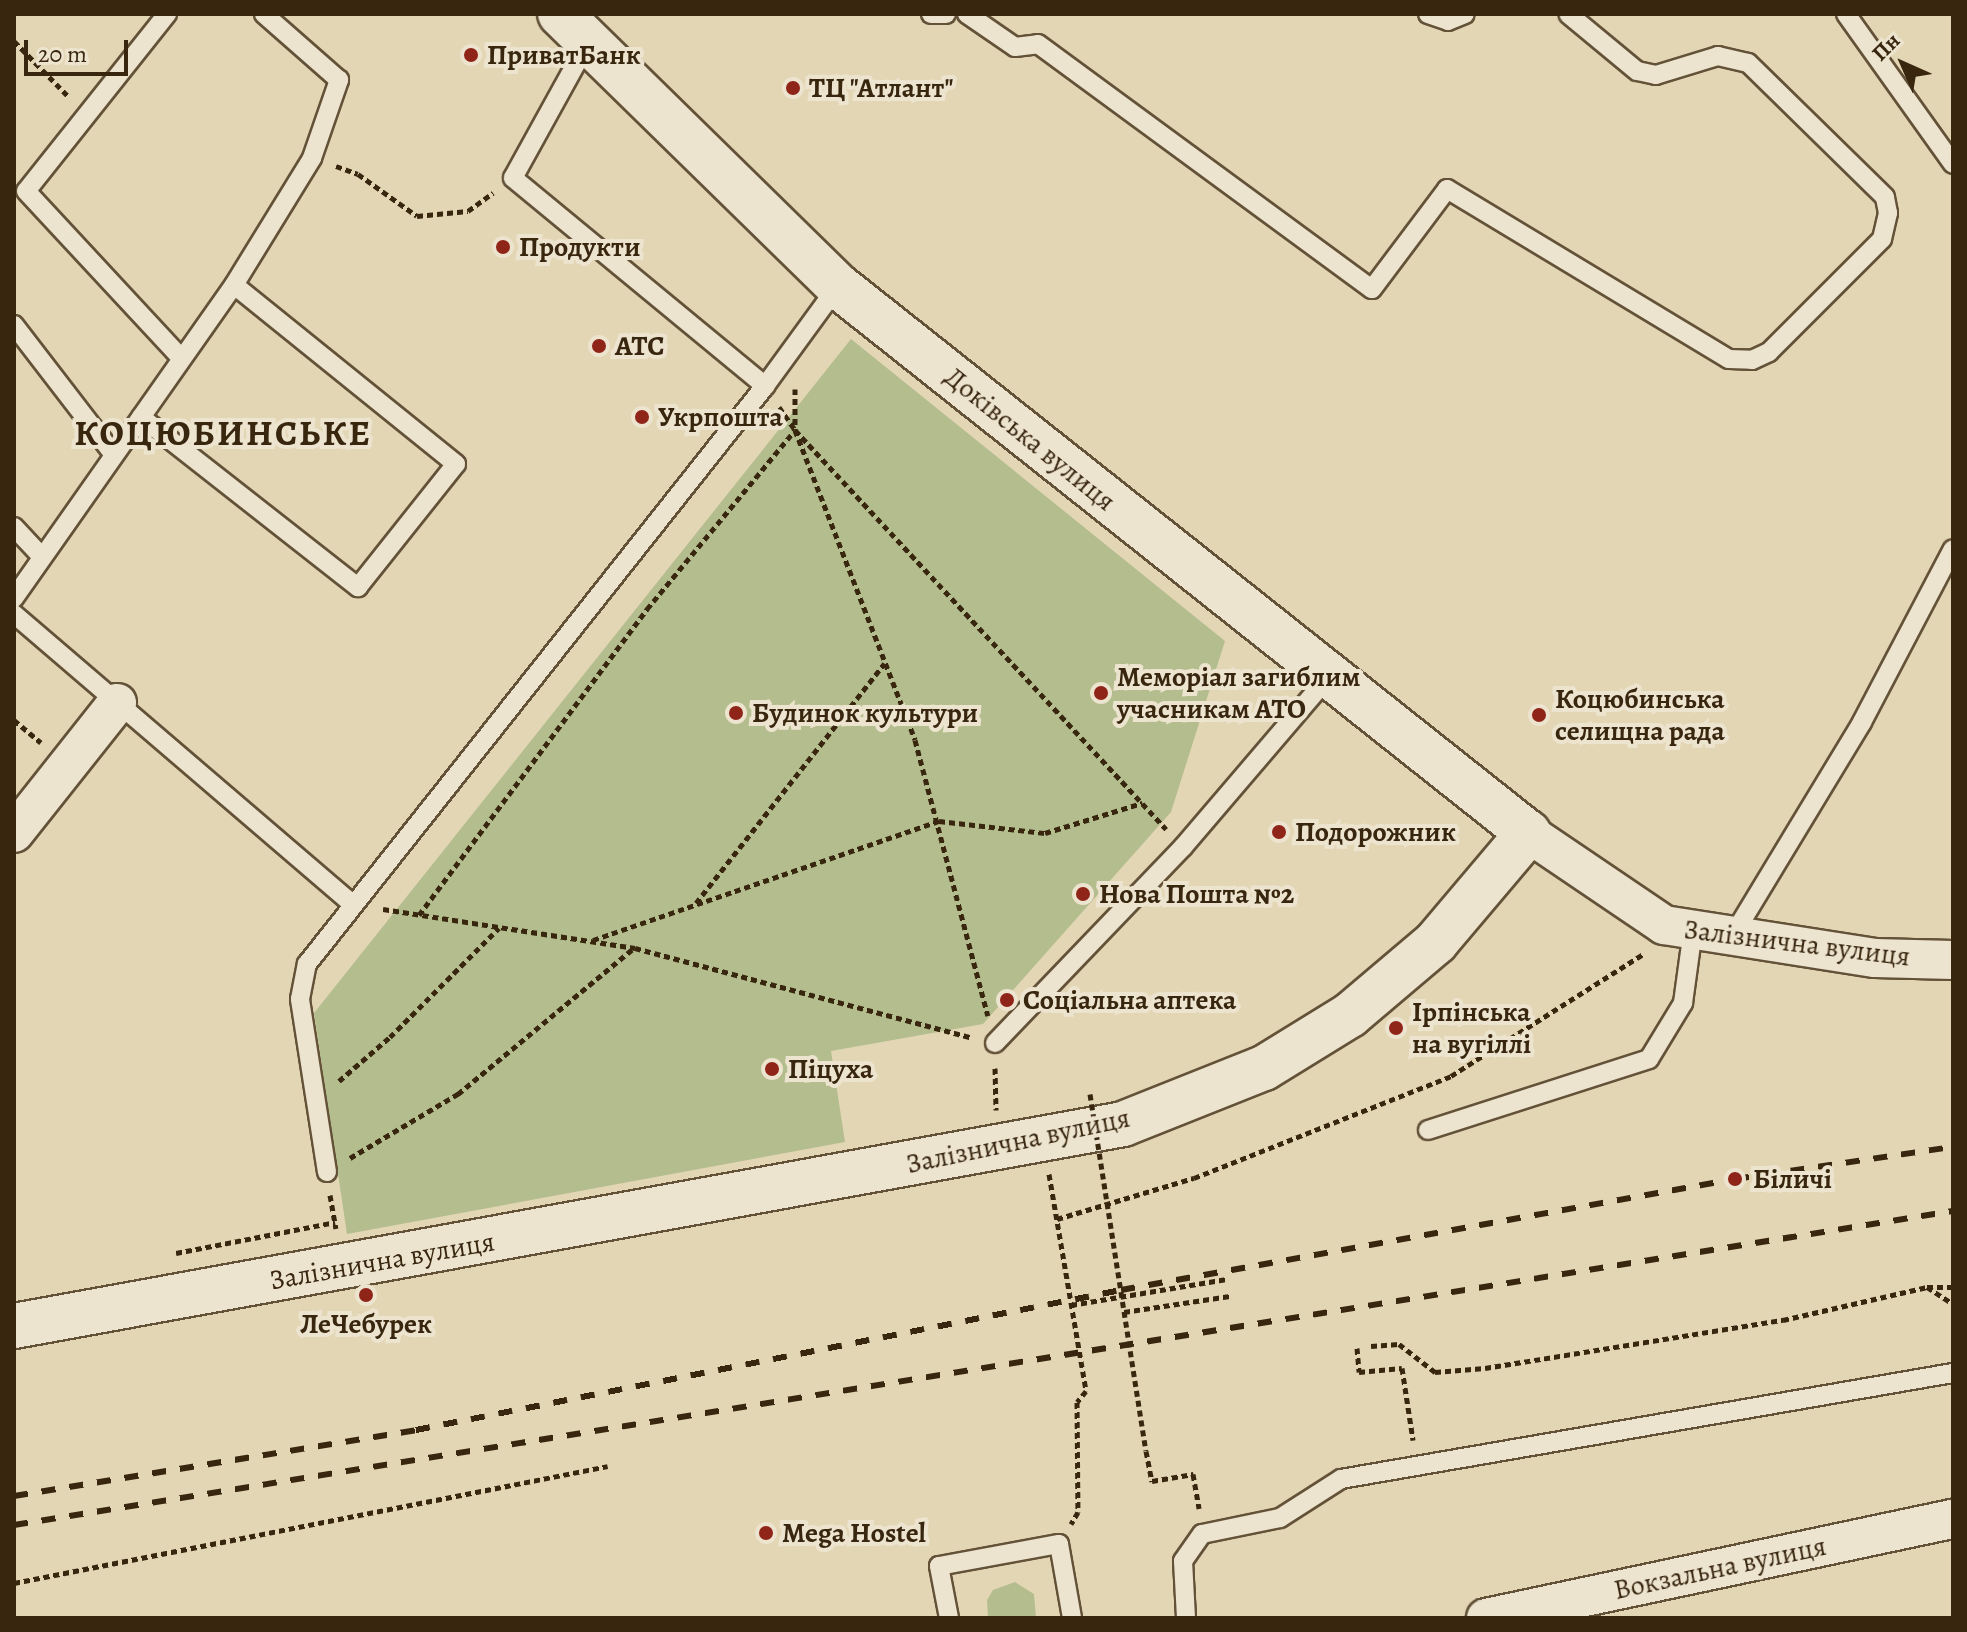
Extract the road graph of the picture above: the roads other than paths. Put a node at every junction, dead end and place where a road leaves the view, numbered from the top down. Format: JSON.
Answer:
{"nodes":[{"id":1,"x":167,"y":14,"type":"edge"},
{"id":2,"x":264,"y":14,"type":"edge"},
{"id":3,"x":931,"y":14,"type":"edge"},
{"id":4,"x":946,"y":14,"type":"edge"},
{"id":5,"x":967,"y":14,"type":"edge"},
{"id":6,"x":1428,"y":14,"type":"edge"},
{"id":7,"x":1465,"y":14,"type":"edge"},
{"id":8,"x":1568,"y":14,"type":"edge"},
{"id":9,"x":1846,"y":14,"type":"edge"},
{"id":10,"x":575,"y":27,"type":"edge"},
{"id":11,"x":1953,"y":164,"type":"edge"},
{"id":12,"x":234,"y":285,"type":"junction"},
{"id":13,"x":838,"y":286,"type":"junction"},
{"id":14,"x":14,"y":325,"type":"edge"},
{"id":15,"x":181,"y":358,"type":"junction"},
{"id":16,"x":765,"y":386,"type":"junction"},
{"id":17,"x":141,"y":417,"type":"junction"},
{"id":18,"x":114,"y":455,"type":"junction"},
{"id":19,"x":14,"y":527,"type":"edge"},
{"id":20,"x":1953,"y":549,"type":"edge"},
{"id":21,"x":42,"y":557,"type":"junction"},
{"id":22,"x":14,"y":598,"type":"edge"},
{"id":23,"x":14,"y":614,"type":"edge"},
{"id":24,"x":1329,"y":676,"type":"junction"},
{"id":25,"x":117,"y":703,"type":"junction"},
{"id":26,"x":14,"y":833,"type":"edge"},
{"id":27,"x":1528,"y":833,"type":"junction"},
{"id":28,"x":353,"y":905,"type":"junction"},
{"id":29,"x":1685,"y":929,"type":"junction"},
{"id":30,"x":1732,"y":937,"type":"junction"},
{"id":31,"x":1953,"y":960,"type":"edge"},
{"id":32,"x":995,"y":1043,"type":"road end"},
{"id":33,"x":1428,"y":1130,"type":"dead end"},
{"id":34,"x":327,"y":1172,"type":"road end"},
{"id":35,"x":14,"y":1326,"type":"edge"},
{"id":36,"x":1953,"y":1373,"type":"edge"},
{"id":37,"x":1953,"y":1519,"type":"edge"},
{"id":38,"x":949,"y":1618,"type":"edge"},
{"id":39,"x":1072,"y":1618,"type":"edge"},
{"id":40,"x":1186,"y":1618,"type":"edge"},
{"id":41,"x":1486,"y":1618,"type":"edge"}],
"edges":[{"from":1,"to":15,"type":"lane"},
{"from":2,"to":12,"type":"lane"},
{"from":3,"to":4,"type":"lane"},
{"from":5,"to":8,"type":"lane"},
{"from":6,"to":7,"type":"lane"},
{"from":9,"to":11,"type":"lane"},
{"from":10,"to":13,"type":"street","name":"Доківська вулиця"},
{"from":10,"to":16,"type":"lane"},
{"from":12,"to":15,"type":"lane"},
{"from":12,"to":17,"type":"lane"},
{"from":13,"to":16,"type":"lane"},
{"from":13,"to":24,"type":"street","name":"Доківська вулиця"},
{"from":14,"to":18,"type":"lane"},
{"from":15,"to":17,"type":"lane"},
{"from":16,"to":28,"type":"lane"},
{"from":17,"to":18,"type":"lane"},
{"from":18,"to":21,"type":"lane"},
{"from":19,"to":21,"type":"lane"},
{"from":20,"to":30,"type":"lane"},
{"from":21,"to":22,"type":"lane"},
{"from":23,"to":25,"type":"lane"},
{"from":24,"to":27,"type":"street","name":"Доківська вулиця"},
{"from":24,"to":32,"type":"lane"},
{"from":25,"to":26,"type":"street"},
{"from":25,"to":28,"type":"lane"},
{"from":27,"to":29,"type":"street","name":"Залізнична вулиця"},
{"from":27,"to":35,"type":"street","name":"Залізнична вулиця"},
{"from":28,"to":34,"type":"lane"},
{"from":29,"to":30,"type":"street","name":"Залізнична вулиця"},
{"from":29,"to":33,"type":"lane"},
{"from":30,"to":31,"type":"street","name":"Залізнична вулиця"},
{"from":36,"to":40,"type":"lane"},
{"from":37,"to":41,"type":"street","name":"Вокзальна вулиця"},
{"from":38,"to":39,"type":"lane"}]}
